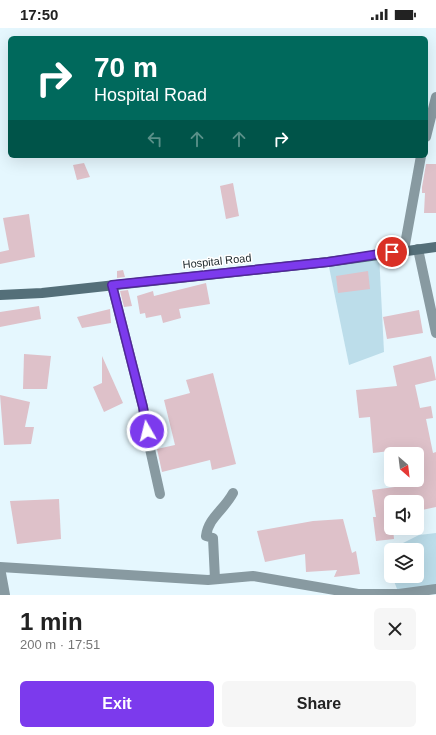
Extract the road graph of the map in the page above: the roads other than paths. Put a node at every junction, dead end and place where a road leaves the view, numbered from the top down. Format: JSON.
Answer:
{"nodes":[{"id":1,"x":436,"y":98,"type":"edge"},
{"id":2,"x":428,"y":129,"type":"edge"},
{"id":3,"x":421,"y":158,"type":"edge"},
{"id":4,"x":436,"y":247,"type":"edge"},
{"id":5,"x":418,"y":249,"type":"junction"},
{"id":6,"x":404,"y":250,"type":"junction"},
{"id":7,"x":112,"y":285,"type":"junction"},
{"id":8,"x":0,"y":295,"type":"edge"},
{"id":9,"x":436,"y":333,"type":"edge"},
{"id":10,"x":233,"y":493,"type":"dead end"},
{"id":11,"x":160,"y":494,"type":"dead end"},
{"id":12,"x":0,"y":567,"type":"edge"},
{"id":13,"x":215,"y":579,"type":"junction"},
{"id":14,"x":436,"y":589,"type":"edge"},
{"id":15,"x":5,"y":595,"type":"edge"}],
"edges":[{"from":1,"to":2,"type":"street"},
{"from":3,"to":6,"type":"street"},
{"from":4,"to":5,"type":"street","name":"Hospital Road"},
{"from":5,"to":6,"type":"street","name":"Hospital Road"},
{"from":5,"to":9,"type":"street"},
{"from":6,"to":7,"type":"street","name":"Hospital Road"},
{"from":7,"to":8,"type":"street","name":"Hospital Road"},
{"from":7,"to":11,"type":"street"},
{"from":10,"to":13,"type":"street"},
{"from":12,"to":13,"type":"street"},
{"from":12,"to":15,"type":"street"},
{"from":13,"to":14,"type":"street"}]}
